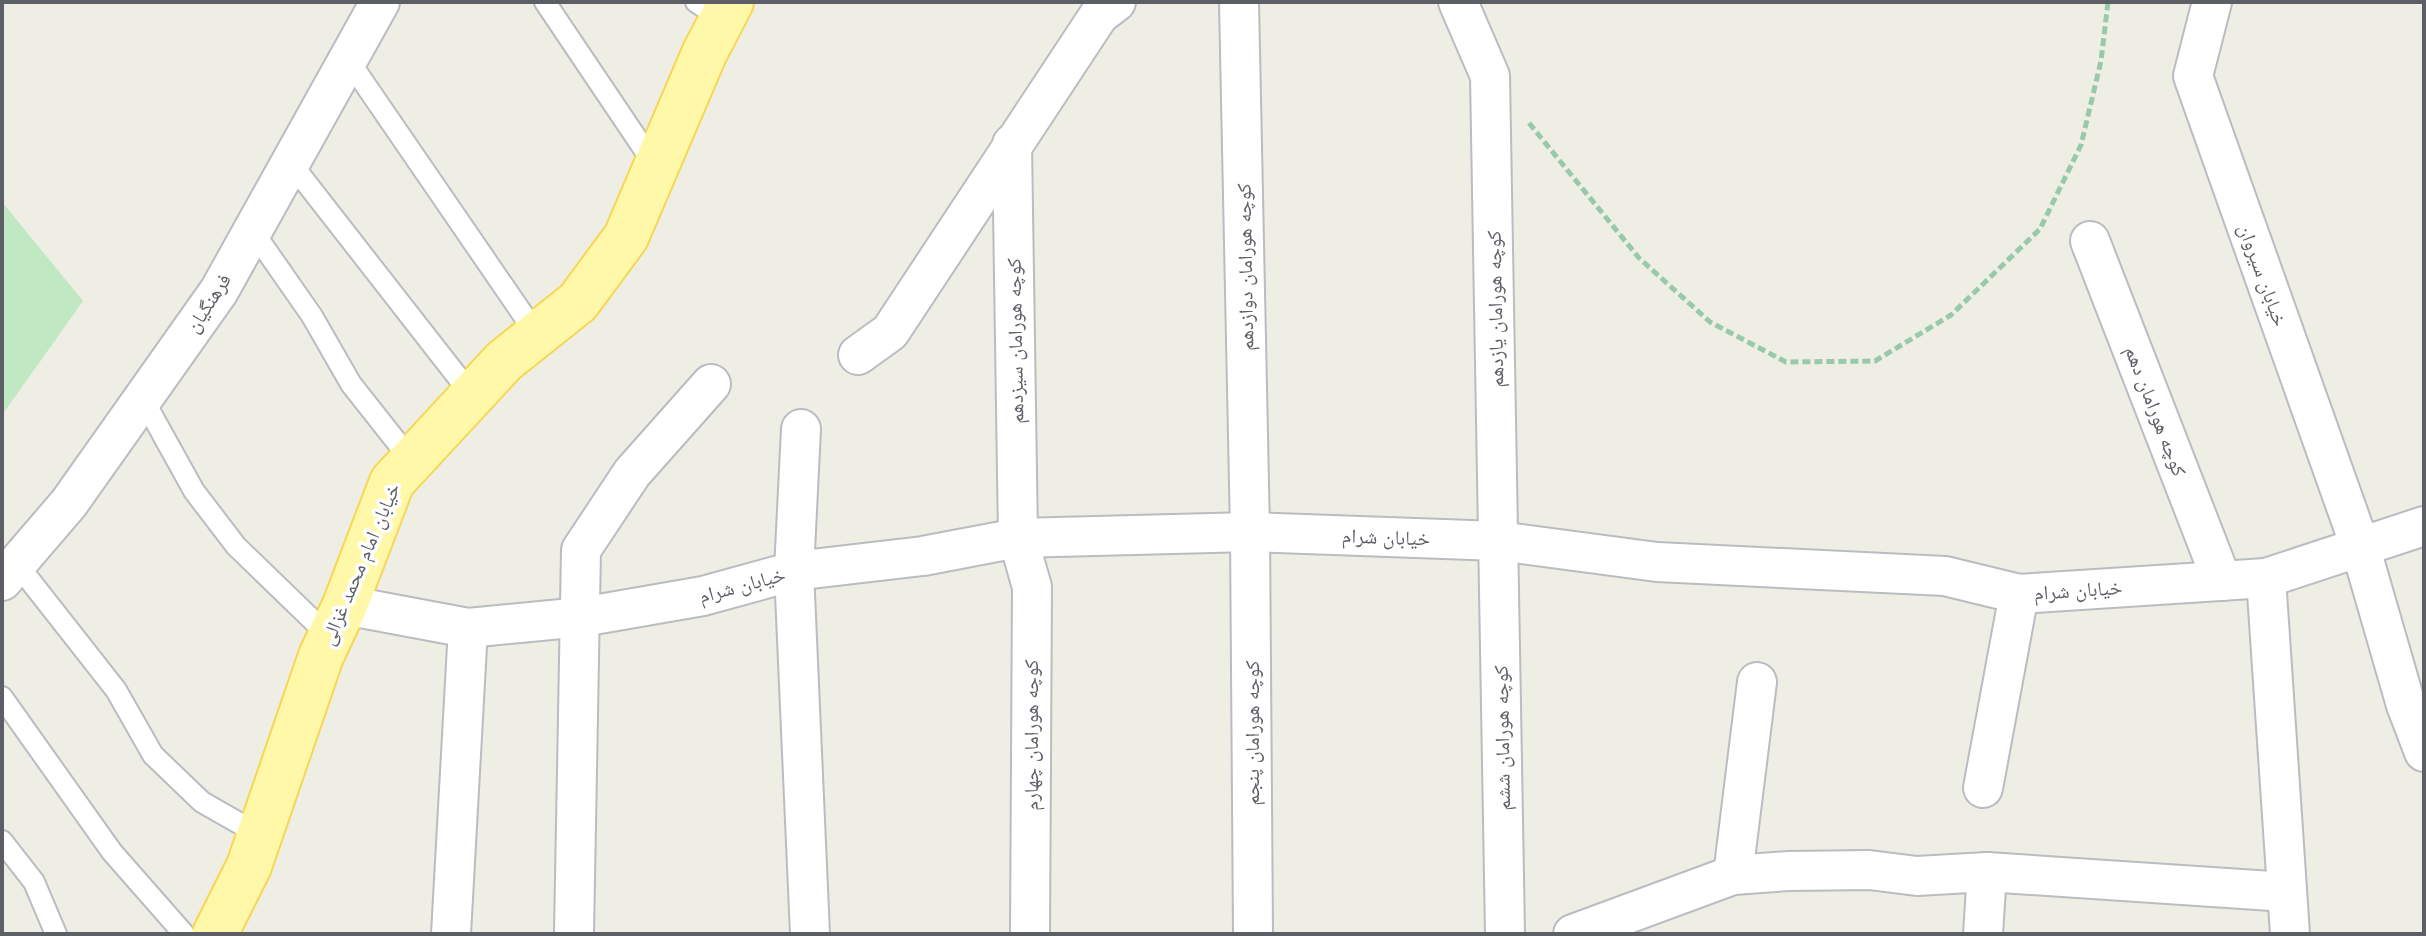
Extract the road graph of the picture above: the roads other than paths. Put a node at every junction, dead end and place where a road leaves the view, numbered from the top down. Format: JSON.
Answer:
{"nodes":[{"id":1,"x":380,"y":2,"type":"edge"},
{"id":2,"x":545,"y":2,"type":"edge"},
{"id":3,"x":1116,"y":2,"type":"edge"},
{"id":4,"x":1239,"y":2,"type":"edge"},
{"id":5,"x":1458,"y":2,"type":"edge"},
{"id":6,"x":2212,"y":2,"type":"edge"},
{"id":7,"x":716,"y":8,"type":"edge"},
{"id":8,"x":347,"y":58,"type":"junction"},
{"id":9,"x":1012,"y":144,"type":"junction"},
{"id":10,"x":290,"y":162,"type":"junction"},
{"id":11,"x":656,"y":167,"type":"junction"},
{"id":12,"x":252,"y":230,"type":"junction"},
{"id":13,"x":2090,"y":241,"type":"dead end"},
{"id":14,"x":537,"y":335,"type":"junction"},
{"id":15,"x":858,"y":355,"type":"dead end"},
{"id":16,"x":711,"y":384,"type":"dead end"},
{"id":17,"x":471,"y":394,"type":"junction"},
{"id":18,"x":143,"y":399,"type":"junction"},
{"id":19,"x":801,"y":429,"type":"dead end"},
{"id":20,"x":411,"y":460,"type":"junction"},
{"id":21,"x":2424,"y":526,"type":"edge"},
{"id":22,"x":1250,"y":532,"type":"junction"},
{"id":23,"x":1018,"y":538,"type":"junction"},
{"id":24,"x":1499,"y":541,"type":"junction"},
{"id":25,"x":2360,"y":546,"type":"junction"},
{"id":26,"x":794,"y":571,"type":"junction"},
{"id":27,"x":10,"y":572,"type":"edge"},
{"id":28,"x":2266,"y":578,"type":"junction"},
{"id":29,"x":2222,"y":581,"type":"junction"},
{"id":30,"x":2019,"y":594,"type":"junction"},
{"id":31,"x":582,"y":617,"type":"junction"},
{"id":32,"x":338,"y":621,"type":"junction"},
{"id":33,"x":468,"y":628,"type":"junction"},
{"id":34,"x":1757,"y":682,"type":"dead end"},
{"id":35,"x":2,"y":697,"type":"edge"},
{"id":36,"x":2424,"y":752,"type":"edge"},
{"id":37,"x":1983,"y":788,"type":"dead end"},
{"id":38,"x":260,"y":835,"type":"junction"},
{"id":39,"x":2,"y":841,"type":"edge"},
{"id":40,"x":1987,"y":872,"type":"junction"},
{"id":41,"x":1733,"y":875,"type":"junction"},
{"id":42,"x":2287,"y":892,"type":"junction"},
{"id":43,"x":56,"y":934,"type":"edge"},
{"id":44,"x":184,"y":934,"type":"edge"},
{"id":45,"x":215,"y":934,"type":"edge"},
{"id":46,"x":451,"y":934,"type":"edge"},
{"id":47,"x":574,"y":934,"type":"edge"},
{"id":48,"x":810,"y":934,"type":"edge"},
{"id":49,"x":1030,"y":934,"type":"edge"},
{"id":50,"x":1253,"y":934,"type":"edge"},
{"id":51,"x":1505,"y":934,"type":"edge"},
{"id":52,"x":1573,"y":934,"type":"edge"},
{"id":53,"x":1983,"y":934,"type":"edge"},
{"id":54,"x":2290,"y":934,"type":"edge"}],
"edges":[{"from":1,"to":8,"type":"street","name":"فرهنگیان"},
{"from":2,"to":11,"type":"lane"},
{"from":3,"to":9,"type":"street"},
{"from":4,"to":22,"type":"street","name":"کوچه هورامان دوازدهم"},
{"from":5,"to":24,"type":"street","name":"کوچه هورامان يازدهم"},
{"from":6,"to":25,"type":"street","name":"خیابان سیروان"},
{"from":7,"to":11,"type":"main road","name":"خیابان امام محمد غزالی"},
{"from":8,"to":10,"type":"street","name":"فرهنگیان"},
{"from":8,"to":14,"type":"lane"},
{"from":9,"to":15,"type":"street"},
{"from":9,"to":23,"type":"street","name":"کوچه هورامان سيزدهم"},
{"from":10,"to":12,"type":"street","name":"فرهنگیان"},
{"from":10,"to":17,"type":"lane"},
{"from":11,"to":14,"type":"main road","name":"خیابان امام محمد غزالی"},
{"from":12,"to":18,"type":"street","name":"فرهنگیان"},
{"from":12,"to":20,"type":"lane"},
{"from":13,"to":29,"type":"street","name":"کوچه هورامان دهم"},
{"from":14,"to":17,"type":"main road","name":"خیابان امام محمد غزالی"},
{"from":16,"to":31,"type":"street"},
{"from":17,"to":20,"type":"main road","name":"خیابان امام محمد غزالی"},
{"from":18,"to":27,"type":"street","name":"فرهنگیان"},
{"from":18,"to":32,"type":"lane"},
{"from":19,"to":26,"type":"street"},
{"from":20,"to":32,"type":"main road","name":"خیابان امام محمد غزالی"},
{"from":21,"to":25,"type":"street","name":"خیابان شرام"},
{"from":22,"to":23,"type":"street","name":"خیابان شرام"},
{"from":22,"to":24,"type":"street","name":"خیابان شرام"},
{"from":22,"to":50,"type":"street","name":"کوچه هورامان پنجم"},
{"from":23,"to":26,"type":"street","name":"خیابان شرام"},
{"from":23,"to":49,"type":"street","name":"کوچه هورامان چهارم"},
{"from":24,"to":30,"type":"street","name":"خیابان شرام"},
{"from":24,"to":51,"type":"street","name":"کوچه هورامان ششم"},
{"from":25,"to":28,"type":"street","name":"خیابان شرام"},
{"from":25,"to":36,"type":"street","name":"خیابان سیروان"},
{"from":26,"to":31,"type":"street","name":"خیابان شرام"},
{"from":26,"to":48,"type":"street"},
{"from":27,"to":38,"type":"lane"},
{"from":28,"to":29,"type":"street","name":"خیابان شرام"},
{"from":28,"to":42,"type":"street"},
{"from":29,"to":30,"type":"street","name":"خیابان شرام"},
{"from":30,"to":37,"type":"street"},
{"from":31,"to":33,"type":"street","name":"خیابان شرام"},
{"from":31,"to":47,"type":"street"},
{"from":32,"to":33,"type":"street","name":"خیابان شرام"},
{"from":32,"to":38,"type":"main road","name":"خیابان امام محمد غزالی"},
{"from":33,"to":46,"type":"street"},
{"from":34,"to":41,"type":"street"},
{"from":35,"to":44,"type":"lane"},
{"from":38,"to":45,"type":"main road","name":"خیابان امام محمد غزالی"},
{"from":39,"to":43,"type":"lane"},
{"from":40,"to":41,"type":"street"},
{"from":40,"to":42,"type":"street"},
{"from":40,"to":53,"type":"street"},
{"from":41,"to":52,"type":"street"},
{"from":42,"to":54,"type":"street"}]}
